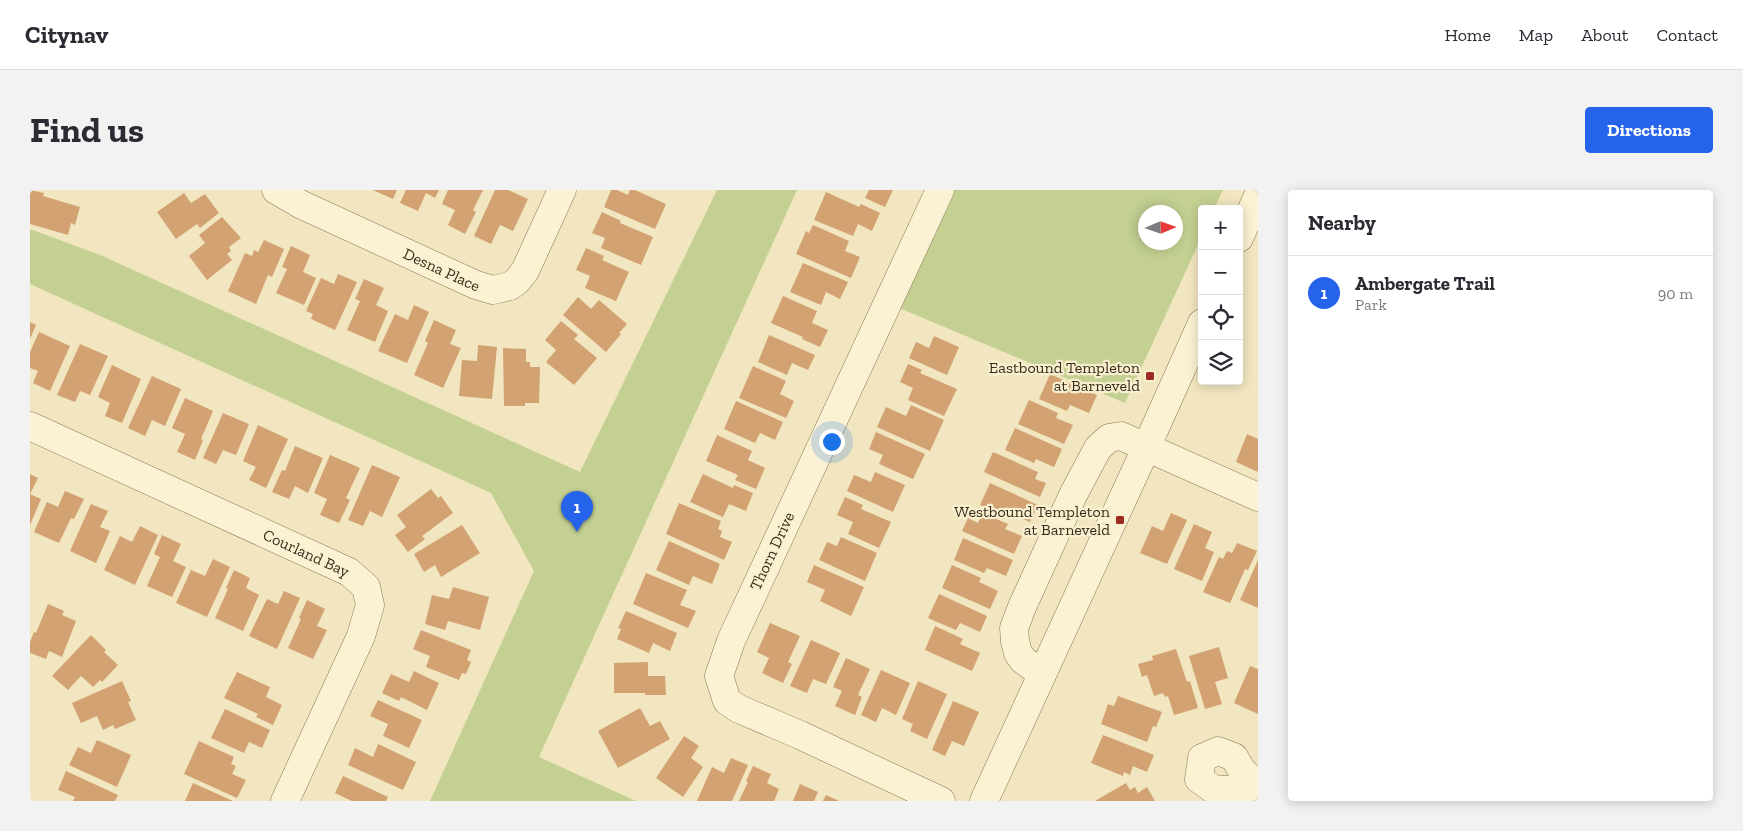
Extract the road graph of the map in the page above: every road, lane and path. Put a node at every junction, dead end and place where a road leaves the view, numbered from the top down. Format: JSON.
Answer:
{"nodes":[{"id":1,"x":276,"y":190,"type":"edge"},
{"id":2,"x":562,"y":190,"type":"edge"},
{"id":3,"x":940,"y":190,"type":"edge"},
{"id":4,"x":1258,"y":196,"type":"edge"},
{"id":5,"x":1243,"y":229,"type":"edge"},
{"id":6,"x":1198,"y":332,"type":"edge"},
{"id":7,"x":30,"y":426,"type":"edge"},
{"id":8,"x":1147,"y":446,"type":"junction"},
{"id":9,"x":1258,"y":497,"type":"edge"},
{"id":10,"x":1042,"y":674,"type":"junction"},
{"id":11,"x":1258,"y":787,"type":"edge"},
{"id":12,"x":1258,"y":792,"type":"edge"},
{"id":13,"x":286,"y":801,"type":"edge"},
{"id":14,"x":941,"y":801,"type":"edge"},
{"id":15,"x":984,"y":801,"type":"edge"}],
"edges":[{"from":1,"to":2,"type":"street","name":"Desna Place"},
{"from":3,"to":14,"type":"street","name":"Thorn Drive"},
{"from":4,"to":5,"type":"street"},
{"from":6,"to":8,"type":"street"},
{"from":7,"to":13,"type":"street","name":"Courland Bay"},
{"from":8,"to":9,"type":"street"},
{"from":8,"to":10,"type":"street"},
{"from":8,"to":10,"type":"street"},
{"from":10,"to":15,"type":"street"},
{"from":11,"to":12,"type":"street"}]}
